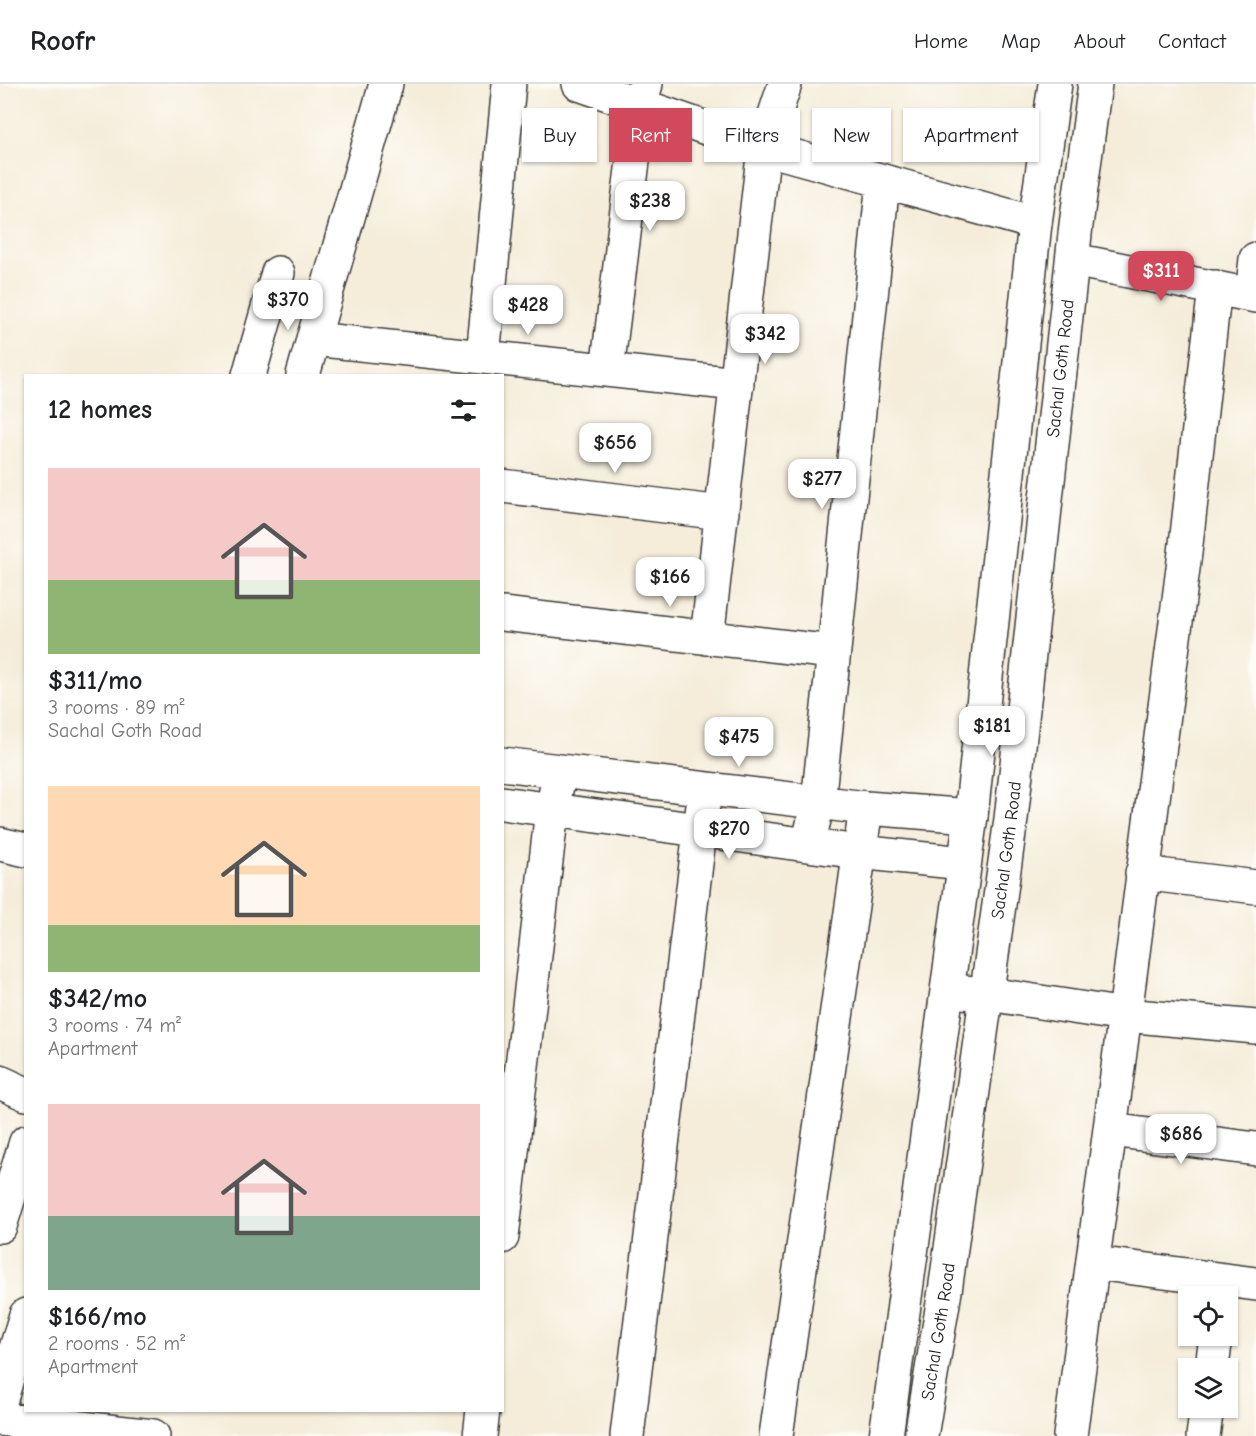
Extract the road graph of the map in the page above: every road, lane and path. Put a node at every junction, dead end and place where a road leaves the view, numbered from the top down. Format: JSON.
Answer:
{"nodes":[{"id":1,"x":386,"y":84,"type":"edge"},
{"id":2,"x":509,"y":84,"type":"edge"},
{"id":3,"x":579,"y":84,"type":"edge"},
{"id":4,"x":785,"y":84,"type":"edge"},
{"id":5,"x":1055,"y":84,"type":"edge"},
{"id":6,"x":1095,"y":84,"type":"edge"},
{"id":7,"x":643,"y":95,"type":"edge"},
{"id":8,"x":777,"y":108,"type":"edge"},
{"id":9,"x":704,"y":122,"type":"edge"},
{"id":10,"x":800,"y":158,"type":"edge"},
{"id":11,"x":762,"y":162,"type":"edge"},
{"id":12,"x":883,"y":182,"type":"junction"},
{"id":13,"x":1035,"y":223,"type":"junction"},
{"id":14,"x":1256,"y":259,"type":"edge"},
{"id":15,"x":1073,"y":260,"type":"junction"},
{"id":16,"x":278,"y":273,"type":"dead end"},
{"id":17,"x":1215,"y":287,"type":"junction"},
{"id":18,"x":1254,"y":296,"type":"edge"},
{"id":19,"x":314,"y":339,"type":"junction"},
{"id":20,"x":483,"y":357,"type":"junction"},
{"id":21,"x":607,"y":370,"type":"junction"},
{"id":22,"x":249,"y":374,"type":"edge"},
{"id":23,"x":303,"y":374,"type":"edge"},
{"id":24,"x":737,"y":384,"type":"junction"},
{"id":25,"x":504,"y":486,"type":"edge"},
{"id":26,"x":722,"y":513,"type":"junction"},
{"id":27,"x":504,"y":614,"type":"edge"},
{"id":28,"x":707,"y":638,"type":"junction"},
{"id":29,"x":833,"y":652,"type":"junction"},
{"id":30,"x":504,"y":764,"type":"edge"},
{"id":31,"x":560,"y":771,"type":"junction"},
{"id":32,"x":705,"y":789,"type":"junction"},
{"id":33,"x":818,"y":802,"type":"junction"},
{"id":34,"x":504,"y":803,"type":"edge"},
{"id":35,"x":866,"y":808,"type":"junction"},
{"id":36,"x":552,"y":810,"type":"junction"},
{"id":37,"x":971,"y":816,"type":"junction"},
{"id":38,"x":701,"y":831,"type":"junction"},
{"id":39,"x":0,"y":844,"type":"edge"},
{"id":40,"x":808,"y":845,"type":"junction"},
{"id":41,"x":24,"y":849,"type":"edge"},
{"id":42,"x":859,"y":852,"type":"junction"},
{"id":43,"x":963,"y":862,"type":"junction"},
{"id":44,"x":1142,"y":873,"type":"junction"},
{"id":45,"x":1256,"y":887,"type":"edge"},
{"id":46,"x":948,"y":991,"type":"junction"},
{"id":47,"x":988,"y":994,"type":"junction"},
{"id":48,"x":1125,"y":1015,"type":"junction"},
{"id":49,"x":1256,"y":1027,"type":"edge"},
{"id":50,"x":0,"y":1082,"type":"edge"},
{"id":51,"x":24,"y":1093,"type":"edge"},
{"id":52,"x":1111,"y":1130,"type":"junction"},
{"id":53,"x":24,"y":1148,"type":"edge"},
{"id":54,"x":1256,"y":1149,"type":"edge"},
{"id":55,"x":506,"y":1166,"type":"edge"},
{"id":56,"x":504,"y":1202,"type":"edge"},
{"id":57,"x":0,"y":1226,"type":"edge"},
{"id":58,"x":1095,"y":1263,"type":"junction"},
{"id":59,"x":1256,"y":1284,"type":"edge"},
{"id":60,"x":1213,"y":1286,"type":"edge"},
{"id":61,"x":1238,"y":1286,"type":"edge"},
{"id":62,"x":24,"y":1322,"type":"edge"},
{"id":63,"x":0,"y":1402,"type":"edge"},
{"id":64,"x":483,"y":1412,"type":"edge"},
{"id":65,"x":1205,"y":1418,"type":"edge"},
{"id":66,"x":0,"y":1419,"type":"edge"},
{"id":67,"x":153,"y":1436,"type":"edge"},
{"id":68,"x":480,"y":1436,"type":"edge"},
{"id":69,"x":627,"y":1436,"type":"edge"},
{"id":70,"x":776,"y":1436,"type":"edge"},
{"id":71,"x":886,"y":1436,"type":"edge"},
{"id":72,"x":921,"y":1436,"type":"edge"},
{"id":73,"x":1070,"y":1436,"type":"edge"},
{"id":74,"x":1203,"y":1436,"type":"edge"}],
"edges":[{"from":1,"to":19,"type":"street"},
{"from":2,"to":20,"type":"street"},
{"from":3,"to":7,"type":"street"},
{"from":4,"to":8,"type":"street"},
{"from":5,"to":13,"type":"street","name":"Sachal Goth Road"},
{"from":6,"to":15,"type":"street","name":"Sachal Goth Road"},
{"from":7,"to":9,"type":"street"},
{"from":7,"to":21,"type":"street"},
{"from":10,"to":12,"type":"street"},
{"from":11,"to":24,"type":"street"},
{"from":12,"to":13,"type":"street"},
{"from":12,"to":29,"type":"street"},
{"from":13,"to":37,"type":"street","name":"Sachal Goth Road"},
{"from":14,"to":18,"type":"street"},
{"from":15,"to":17,"type":"street"},
{"from":15,"to":47,"type":"street","name":"Sachal Goth Road"},
{"from":16,"to":22,"type":"street"},
{"from":17,"to":18,"type":"street"},
{"from":17,"to":44,"type":"street"},
{"from":19,"to":20,"type":"street"},
{"from":19,"to":23,"type":"street"},
{"from":20,"to":21,"type":"street"},
{"from":21,"to":24,"type":"street"},
{"from":24,"to":26,"type":"street"},
{"from":25,"to":26,"type":"street"},
{"from":26,"to":28,"type":"street"},
{"from":27,"to":28,"type":"street"},
{"from":28,"to":29,"type":"street"},
{"from":29,"to":33,"type":"street"},
{"from":30,"to":31,"type":"street"},
{"from":31,"to":32,"type":"street"},
{"from":31,"to":36,"type":"street"},
{"from":32,"to":33,"type":"street"},
{"from":32,"to":38,"type":"street"},
{"from":33,"to":35,"type":"street"},
{"from":33,"to":40,"type":"street"},
{"from":34,"to":36,"type":"street"},
{"from":35,"to":37,"type":"street"},
{"from":35,"to":42,"type":"street"},
{"from":36,"to":38,"type":"street"},
{"from":36,"to":55,"type":"street"},
{"from":37,"to":43,"type":"street","name":"Sachal Goth Road"},
{"from":38,"to":40,"type":"street"},
{"from":38,"to":69,"type":"street"},
{"from":39,"to":41,"type":"street"},
{"from":40,"to":42,"type":"street"},
{"from":42,"to":43,"type":"street"},
{"from":42,"to":70,"type":"street"},
{"from":43,"to":46,"type":"street","name":"Sachal Goth Road"},
{"from":44,"to":45,"type":"street"},
{"from":44,"to":48,"type":"street"},
{"from":46,"to":47,"type":"street"},
{"from":46,"to":71,"type":"street","name":"Sachal Goth Road"},
{"from":47,"to":48,"type":"street"},
{"from":47,"to":72,"type":"street","name":"Sachal Goth Road"},
{"from":48,"to":49,"type":"street"},
{"from":48,"to":52,"type":"street"},
{"from":50,"to":51,"type":"street"},
{"from":52,"to":54,"type":"street"},
{"from":52,"to":58,"type":"street"},
{"from":53,"to":57,"type":"street"},
{"from":55,"to":56,"type":"street"},
{"from":58,"to":60,"type":"street"},
{"from":58,"to":73,"type":"street"},
{"from":59,"to":61,"type":"street"},
{"from":62,"to":63,"type":"street"},
{"from":64,"to":68,"type":"street"},
{"from":65,"to":74,"type":"street"},
{"from":66,"to":67,"type":"street"}]}
